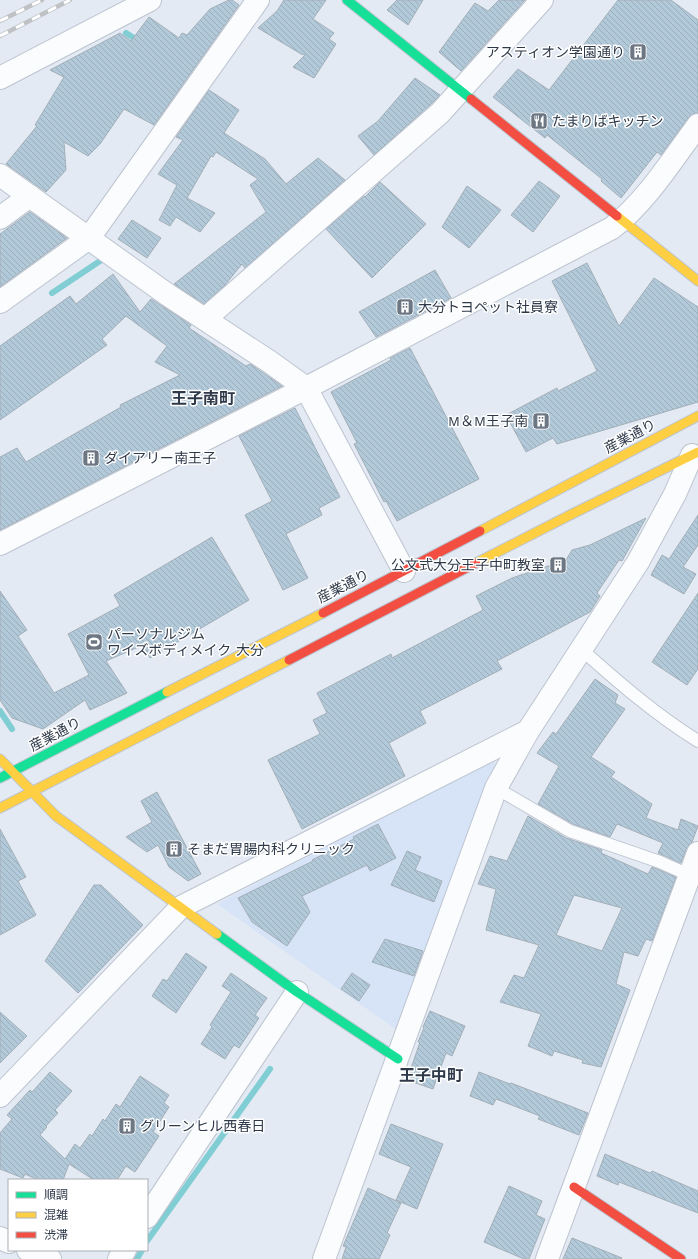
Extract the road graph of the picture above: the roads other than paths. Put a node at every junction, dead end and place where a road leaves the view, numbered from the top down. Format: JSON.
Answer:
{"nodes":[{"id":1,"x":150,"y":0,"type":"edge"},
{"id":2,"x":258,"y":0,"type":"edge"},
{"id":3,"x":347,"y":0,"type":"edge"},
{"id":4,"x":542,"y":0,"type":"edge"},
{"id":5,"x":0,"y":78,"type":"edge"},
{"id":6,"x":460,"y":90,"type":"junction"},
{"id":7,"x":698,"y":125,"type":"edge"},
{"id":8,"x":0,"y":175,"type":"edge"},
{"id":9,"x":30,"y":196,"type":"junction"},
{"id":10,"x":0,"y":218,"type":"edge"},
{"id":11,"x":623,"y":220,"type":"junction"},
{"id":12,"x":89,"y":238,"type":"junction"},
{"id":13,"x":698,"y":281,"type":"edge"},
{"id":14,"x":0,"y":302,"type":"edge"},
{"id":15,"x":204,"y":319,"type":"junction"},
{"id":16,"x":306,"y":388,"type":"junction"},
{"id":17,"x":698,"y":416,"type":"edge"},
{"id":18,"x":695,"y":453,"type":"edge"},
{"id":19,"x":0,"y":544,"type":"edge"},
{"id":20,"x":404,"y":571,"type":"junction"},
{"id":21,"x":581,"y":649,"type":"junction"},
{"id":22,"x":528,"y":731,"type":"junction"},
{"id":23,"x":698,"y":741,"type":"edge"},
{"id":24,"x":0,"y":758,"type":"edge"},
{"id":25,"x":12,"y":772,"type":"junction"},
{"id":26,"x":0,"y":778,"type":"edge"},
{"id":27,"x":496,"y":788,"type":"junction"},
{"id":28,"x":31,"y":792,"type":"junction"},
{"id":29,"x":0,"y":808,"type":"edge"},
{"id":30,"x":698,"y":853,"type":"edge"},
{"id":31,"x":689,"y":875,"type":"junction"},
{"id":32,"x":181,"y":908,"type":"junction"},
{"id":33,"x":297,"y":992,"type":"junction"},
{"id":34,"x":398,"y":1059,"type":"junction"},
{"id":35,"x":0,"y":1096,"type":"edge"},
{"id":36,"x":574,"y":1187,"type":"junction"},
{"id":37,"x":148,"y":1216,"type":"edge"},
{"id":38,"x":30,"y":1251,"type":"edge"},
{"id":39,"x":50,"y":1259,"type":"edge"},
{"id":40,"x":324,"y":1259,"type":"edge"},
{"id":41,"x":547,"y":1259,"type":"edge"},
{"id":42,"x":681,"y":1259,"type":"edge"}],
"edges":[{"from":1,"to":5,"type":"street"},
{"from":2,"to":12,"type":"street"},
{"from":3,"to":6,"type":"main road"},
{"from":4,"to":6,"type":"street"},
{"from":6,"to":11,"type":"main road"},
{"from":6,"to":15,"type":"street"},
{"from":7,"to":11,"type":"street"},
{"from":8,"to":9,"type":"street"},
{"from":9,"to":10,"type":"street"},
{"from":9,"to":12,"type":"street"},
{"from":11,"to":13,"type":"main road"},
{"from":11,"to":16,"type":"street"},
{"from":12,"to":14,"type":"street"},
{"from":12,"to":15,"type":"street"},
{"from":15,"to":16,"type":"street"},
{"from":16,"to":19,"type":"street"},
{"from":16,"to":20,"type":"street"},
{"from":17,"to":20,"type":"main road","name":"産業通り"},
{"from":18,"to":21,"type":"street"},
{"from":18,"to":28,"type":"main road"},
{"from":20,"to":25,"type":"main road","name":"産業通り"},
{"from":21,"to":22,"type":"street"},
{"from":21,"to":23,"type":"lane"},
{"from":22,"to":27,"type":"street"},
{"from":22,"to":32,"type":"street"},
{"from":24,"to":25,"type":"main road"},
{"from":25,"to":26,"type":"main road","name":"産業通り"},
{"from":25,"to":28,"type":"main road"},
{"from":27,"to":31,"type":"lane"},
{"from":27,"to":34,"type":"street"},
{"from":28,"to":29,"type":"main road"},
{"from":28,"to":32,"type":"main road"},
{"from":30,"to":31,"type":"street"},
{"from":31,"to":36,"type":"street"},
{"from":32,"to":33,"type":"main road"},
{"from":32,"to":35,"type":"street"},
{"from":33,"to":34,"type":"main road"},
{"from":33,"to":37,"type":"street"},
{"from":34,"to":40,"type":"street"},
{"from":36,"to":41,"type":"street"},
{"from":36,"to":42,"type":"main road"},
{"from":38,"to":39,"type":"street"}]}
